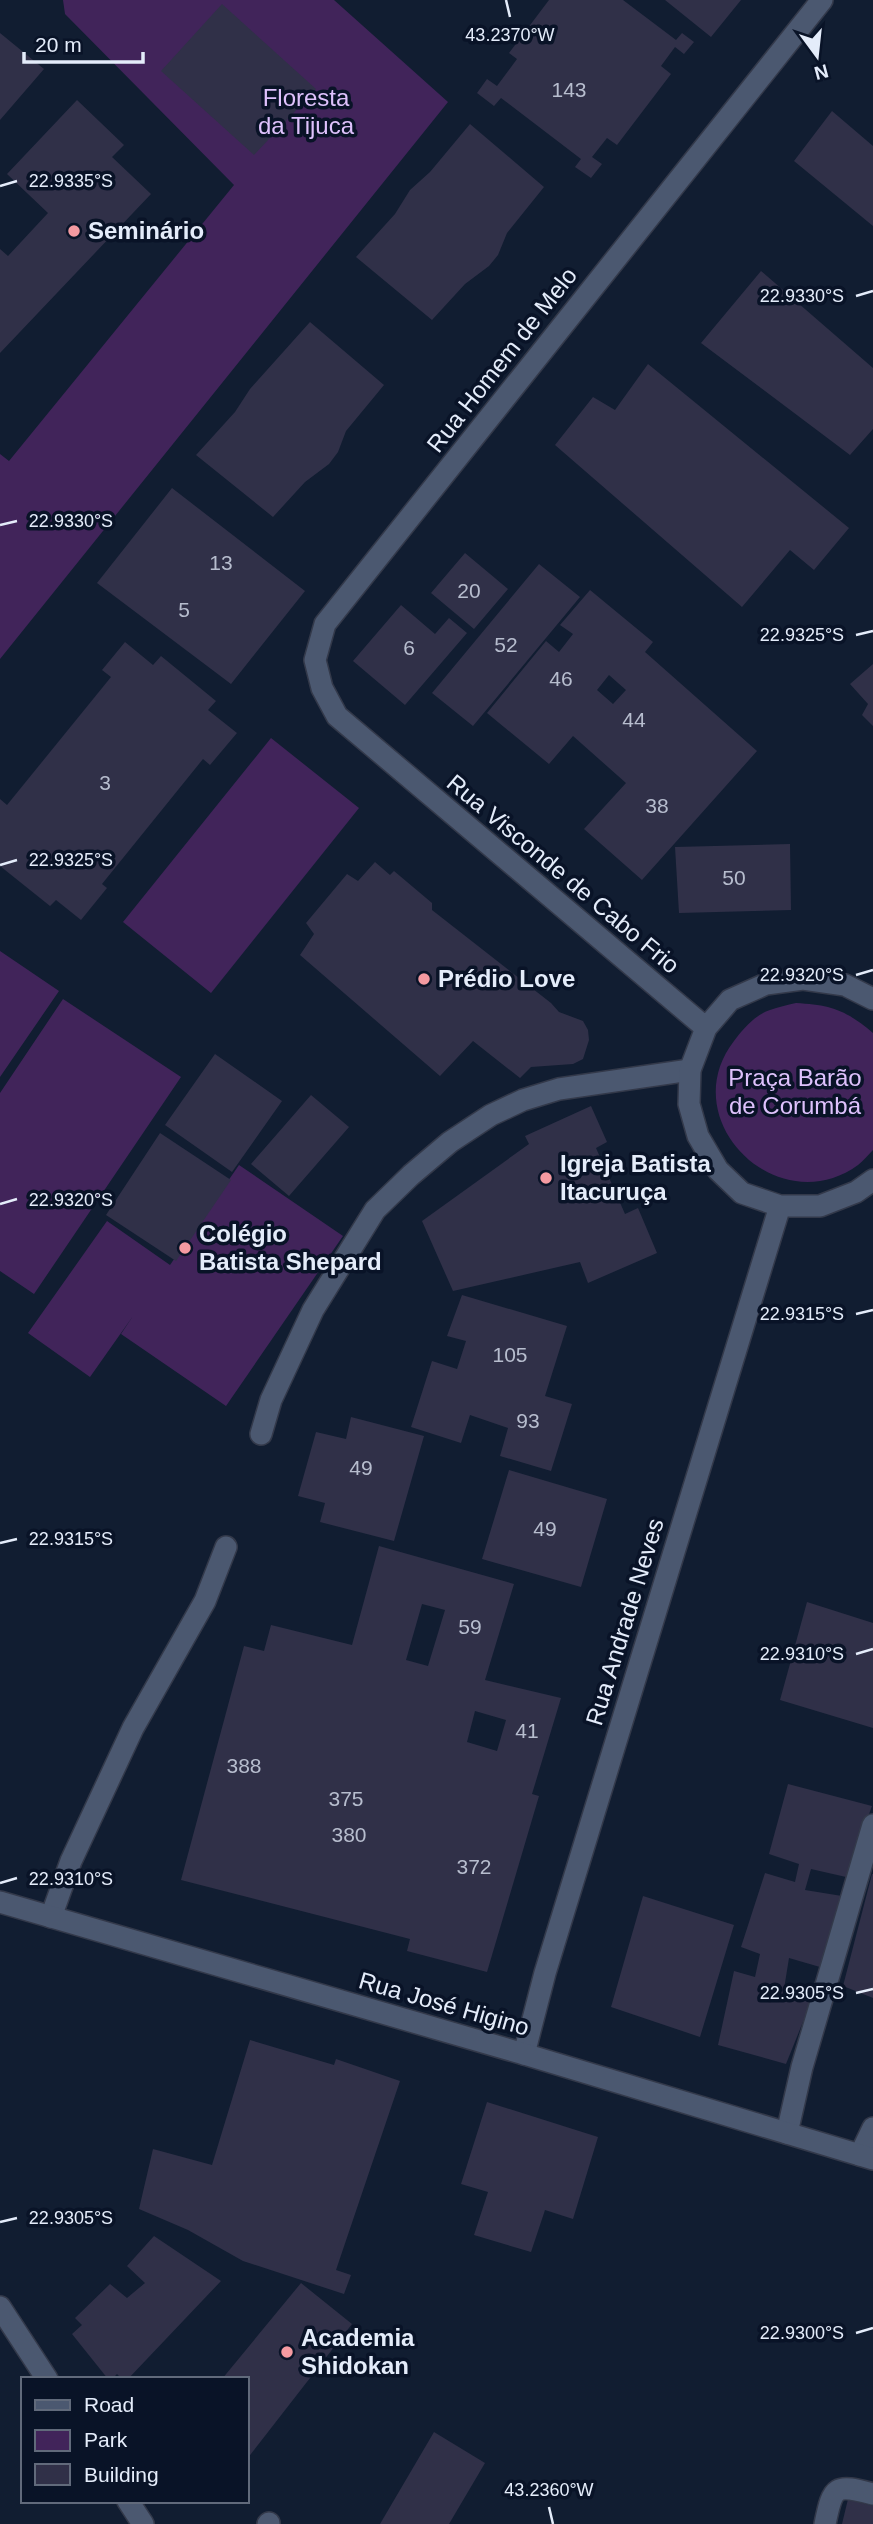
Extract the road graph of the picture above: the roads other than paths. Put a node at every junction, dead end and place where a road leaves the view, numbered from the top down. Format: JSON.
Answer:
{"nodes":[{"id":1,"x":822,"y":0,"type":"edge"},
{"id":2,"x":387,"y":760,"type":"joint"},
{"id":3,"x":873,"y":999,"type":"edge"},
{"id":4,"x":706,"y":1028,"type":"junction"},
{"id":5,"x":690,"y":1070,"type":"junction"},
{"id":6,"x":873,"y":1180,"type":"edge"},
{"id":7,"x":780,"y":1206,"type":"junction"},
{"id":8,"x":261,"y":1434,"type":"dead end"},
{"id":9,"x":226,"y":1547,"type":"dead end"},
{"id":10,"x":873,"y":1825,"type":"edge"},
{"id":11,"x":0,"y":1902,"type":"edge"},
{"id":12,"x":51,"y":1917,"type":"junction"},
{"id":13,"x":524,"y":2054,"type":"junction"},
{"id":14,"x":873,"y":2128,"type":"edge"},
{"id":15,"x":787,"y":2133,"type":"junction"},
{"id":16,"x":867,"y":2157,"type":"edge"},
{"id":17,"x":0,"y":2307,"type":"edge"},
{"id":18,"x":46,"y":2377,"type":"edge"},
{"id":19,"x":873,"y":2494,"type":"edge"},
{"id":20,"x":129,"y":2503,"type":"edge"},
{"id":21,"x":142,"y":2524,"type":"edge"},
{"id":22,"x":825,"y":2524,"type":"edge"}],
"edges":[{"from":1,"to":2,"type":"street","name":"Rua Homem de Melo"},
{"from":2,"to":4,"type":"street","name":"Rua Visconde de Cabo Frio"},
{"from":3,"to":4,"type":"street"},
{"from":4,"to":5,"type":"street"},
{"from":5,"to":7,"type":"street"},
{"from":5,"to":8,"type":"street"},
{"from":6,"to":7,"type":"street"},
{"from":7,"to":13,"type":"street","name":"Rua Andrade Neves"},
{"from":9,"to":12,"type":"street"},
{"from":10,"to":15,"type":"street"},
{"from":11,"to":12,"type":"street","name":"Rua José Higino"},
{"from":12,"to":13,"type":"street","name":"Rua José Higino"},
{"from":13,"to":15,"type":"street","name":"Rua José Higino"},
{"from":14,"to":16,"type":"street"},
{"from":15,"to":16,"type":"street","name":"Rua José Higino"},
{"from":17,"to":18,"type":"street"},
{"from":19,"to":22,"type":"street"},
{"from":20,"to":21,"type":"street"}]}
